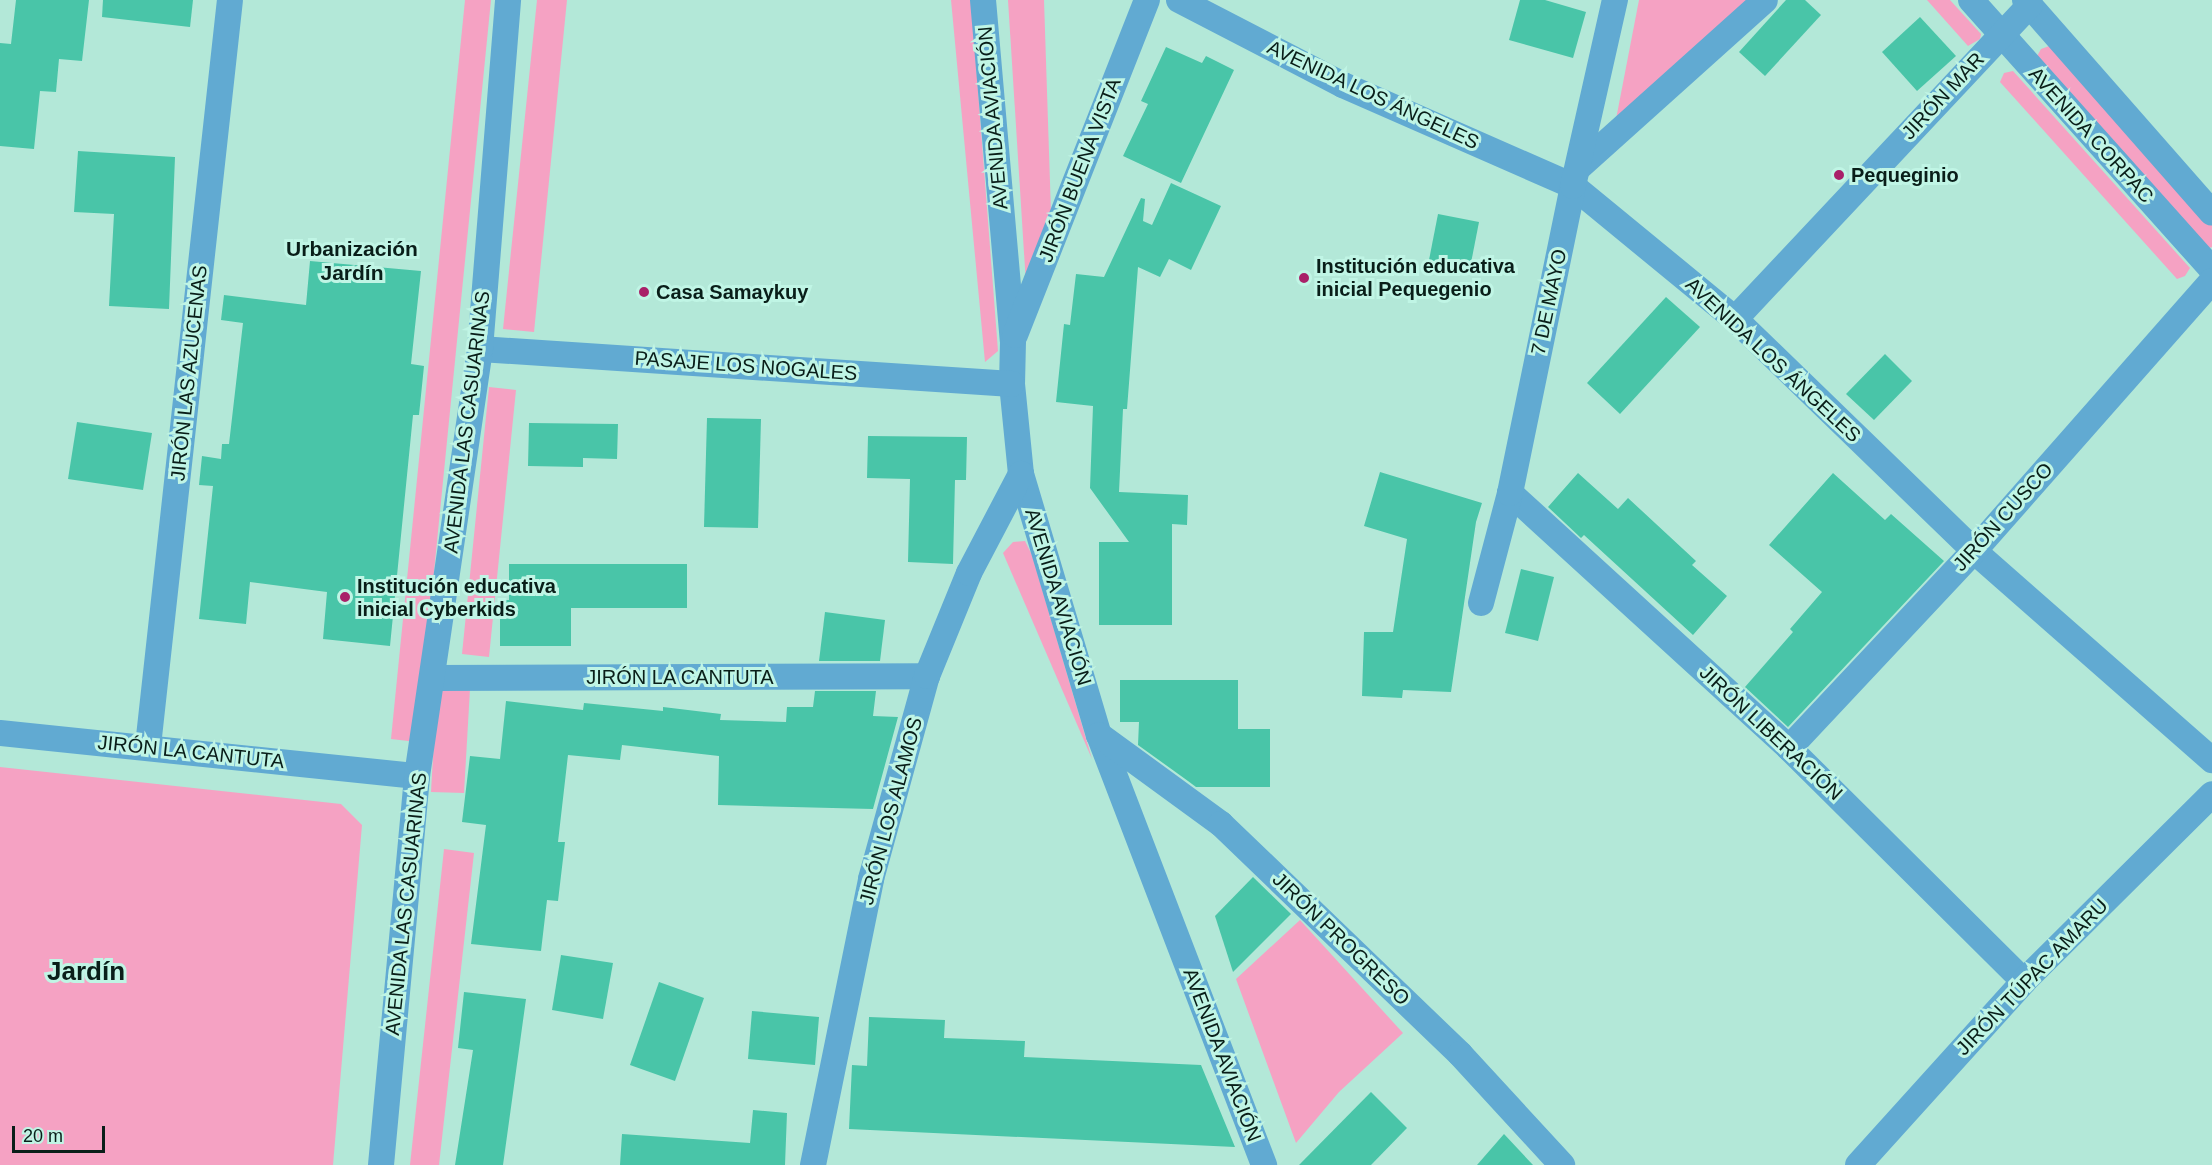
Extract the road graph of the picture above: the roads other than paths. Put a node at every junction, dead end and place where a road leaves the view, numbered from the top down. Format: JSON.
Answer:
{"nodes":[{"id":1,"x":230,"y":0,"type":"edge"},
{"id":2,"x":508,"y":0,"type":"edge"},
{"id":3,"x":983,"y":0,"type":"edge"},
{"id":4,"x":1147,"y":0,"type":"edge"},
{"id":5,"x":1179,"y":0,"type":"edge"},
{"id":6,"x":1615,"y":0,"type":"edge"},
{"id":7,"x":1765,"y":0,"type":"edge"},
{"id":8,"x":1971,"y":0,"type":"edge"},
{"id":9,"x":2028,"y":2,"type":"edge"},
{"id":10,"x":2001,"y":34,"type":"junction"},
{"id":11,"x":1576,"y":177,"type":"junction"},
{"id":12,"x":2212,"y":213,"type":"edge"},
{"id":13,"x":2212,"y":270,"type":"edge"},
{"id":14,"x":2212,"y":281,"type":"edge"},
{"id":15,"x":1735,"y":319,"type":"junction"},
{"id":16,"x":1013,"y":341,"type":"junction"},
{"id":17,"x":480,"y":349,"type":"junction"},
{"id":18,"x":1012,"y":384,"type":"junction"},
{"id":19,"x":1021,"y":474,"type":"junction"},
{"id":20,"x":1510,"y":493,"type":"junction"},
{"id":21,"x":1974,"y":551,"type":"junction"},
{"id":22,"x":1481,"y":603,"type":"dead end"},
{"id":23,"x":927,"y":676,"type":"junction"},
{"id":24,"x":433,"y":678,"type":"junction"},
{"id":25,"x":0,"y":733,"type":"edge"},
{"id":26,"x":1099,"y":735,"type":"junction"},
{"id":27,"x":148,"y":746,"type":"junction"},
{"id":28,"x":1789,"y":748,"type":"junction"},
{"id":29,"x":2212,"y":760,"type":"edge"},
{"id":30,"x":417,"y":776,"type":"junction"},
{"id":31,"x":2212,"y":795,"type":"edge"},
{"id":32,"x":2024,"y":981,"type":"junction"},
{"id":33,"x":381,"y":1165,"type":"edge"},
{"id":34,"x":813,"y":1165,"type":"edge"},
{"id":35,"x":1264,"y":1165,"type":"edge"},
{"id":36,"x":1562,"y":1165,"type":"edge"},
{"id":37,"x":1858,"y":1165,"type":"edge"}],
"edges":[{"from":1,"to":27,"type":"street","name":"JIRÓN LAS AZUCENAS"},
{"from":2,"to":17,"type":"street","name":"AVENIDA LAS CASUARINAS"},
{"from":3,"to":16,"type":"street","name":"AVENIDA AVIACIÓN"},
{"from":4,"to":16,"type":"street","name":"JIRÓN BUENA VISTA"},
{"from":5,"to":11,"type":"street","name":"AVENIDA LOS ÁNGELES"},
{"from":6,"to":11,"type":"street","name":"7 DE MAYO"},
{"from":7,"to":11,"type":"street"},
{"from":8,"to":10,"type":"street","name":"AVENIDA CORPAC"},
{"from":9,"to":10,"type":"street","name":"JIRÓN MAR"},
{"from":9,"to":12,"type":"street","name":"AVENIDA CORPAC"},
{"from":10,"to":13,"type":"street","name":"AVENIDA CORPAC"},
{"from":10,"to":15,"type":"street","name":"JIRÓN MAR"},
{"from":11,"to":15,"type":"street","name":"AVENIDA LOS ÁNGELES"},
{"from":11,"to":20,"type":"street","name":"7 DE MAYO"},
{"from":14,"to":21,"type":"street","name":"JIRÓN CUSCO"},
{"from":15,"to":21,"type":"street","name":"AVENIDA LOS ÁNGELES"},
{"from":16,"to":18,"type":"street","name":"AVENIDA AVIACIÓN"},
{"from":17,"to":18,"type":"street","name":"PASAJE LOS NOGALES"},
{"from":17,"to":24,"type":"street","name":"AVENIDA LAS CASUARINAS"},
{"from":18,"to":19,"type":"street","name":"AVENIDA AVIACIÓN"},
{"from":19,"to":23,"type":"street","name":"JIRÓN LOS ALAMOS"},
{"from":19,"to":26,"type":"street","name":"AVENIDA AVIACIÓN"},
{"from":20,"to":22,"type":"street","name":"7 DE MAYO"},
{"from":20,"to":28,"type":"street","name":"JIRÓN LIBERACIÓN"},
{"from":21,"to":28,"type":"street","name":"JIRÓN CUSCO"},
{"from":21,"to":29,"type":"street","name":"AVENIDA LOS ÁNGELES"},
{"from":23,"to":24,"type":"street","name":"JIRÓN LA CANTUTA"},
{"from":23,"to":34,"type":"street","name":"JIRÓN LOS ALAMOS"},
{"from":24,"to":30,"type":"street","name":"AVENIDA LAS CASUARINAS"},
{"from":25,"to":27,"type":"street","name":"JIRÓN LA CANTUTA"},
{"from":26,"to":35,"type":"street","name":"AVENIDA AVIACIÓN"},
{"from":26,"to":36,"type":"street","name":"JIRÓN PROGRESO"},
{"from":27,"to":30,"type":"street","name":"JIRÓN LA CANTUTA"},
{"from":28,"to":32,"type":"street","name":"JIRÓN LIBERACIÓN"},
{"from":30,"to":33,"type":"street","name":"AVENIDA LAS CASUARINAS"},
{"from":31,"to":32,"type":"street","name":"JIRÓN TÚPAC AMARU"},
{"from":32,"to":37,"type":"street","name":"JIRÓN TÚPAC AMARU"}]}
